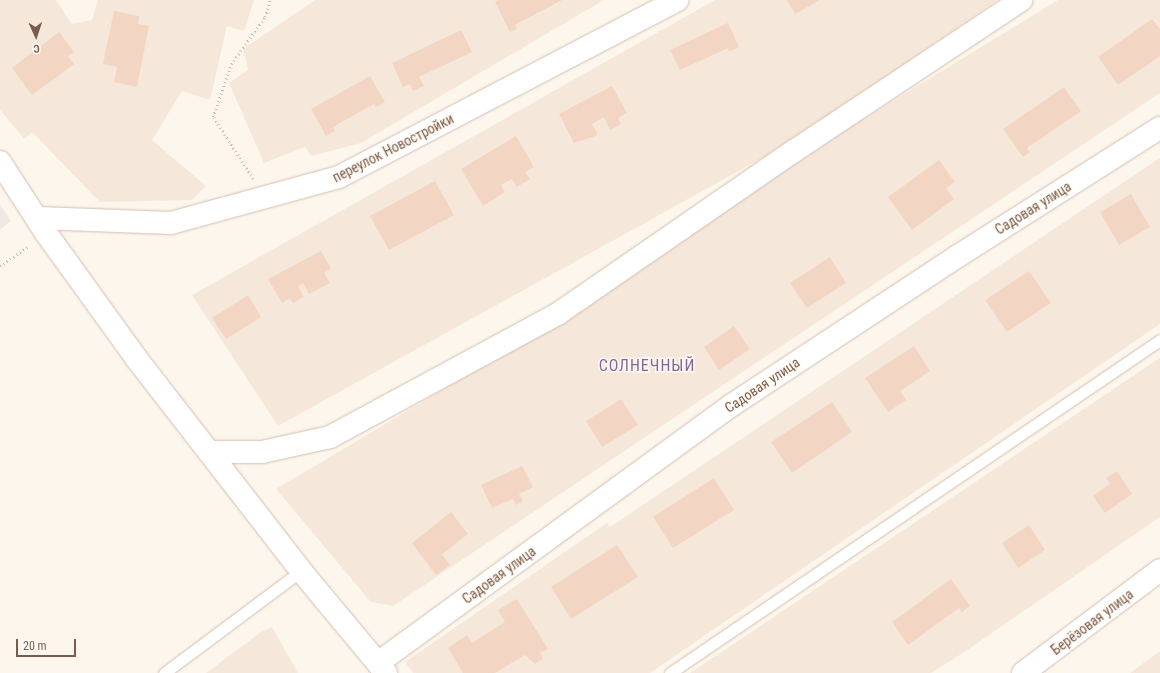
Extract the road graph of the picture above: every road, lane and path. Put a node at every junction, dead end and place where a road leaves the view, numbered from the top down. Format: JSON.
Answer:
{"nodes":[{"id":1,"x":270,"y":0,"type":"edge"},
{"id":2,"x":678,"y":0,"type":"edge"},
{"id":3,"x":1021,"y":0,"type":"edge"},
{"id":4,"x":1160,"y":128,"type":"edge"},
{"id":5,"x":0,"y":162,"type":"edge"},
{"id":6,"x":267,"y":199,"type":"junction"},
{"id":7,"x":42,"y":226,"type":"junction"},
{"id":8,"x":0,"y":266,"type":"edge"},
{"id":9,"x":1160,"y":340,"type":"edge"},
{"id":10,"x":209,"y":452,"type":"junction"},
{"id":11,"x":1160,"y":570,"type":"edge"},
{"id":12,"x":301,"y":571,"type":"junction"},
{"id":13,"x":382,"y":668,"type":"edge"},
{"id":14,"x":164,"y":673,"type":"edge"},
{"id":15,"x":670,"y":673,"type":"edge"},
{"id":16,"x":1023,"y":673,"type":"edge"}],
"edges":[{"from":1,"to":6,"type":"path"},
{"from":2,"to":6,"type":"street","name":"переулок Новостройки"},
{"from":3,"to":10,"type":"street"},
{"from":4,"to":13,"type":"street","name":"Садовая улица"},
{"from":5,"to":7,"type":"street"},
{"from":6,"to":7,"type":"street","name":"переулок Новостройки"},
{"from":7,"to":8,"type":"path"},
{"from":7,"to":10,"type":"street"},
{"from":9,"to":15,"type":"lane"},
{"from":10,"to":12,"type":"street"},
{"from":11,"to":16,"type":"street","name":"Берёзовая улица"},
{"from":12,"to":13,"type":"street"},
{"from":12,"to":14,"type":"lane"}]}
